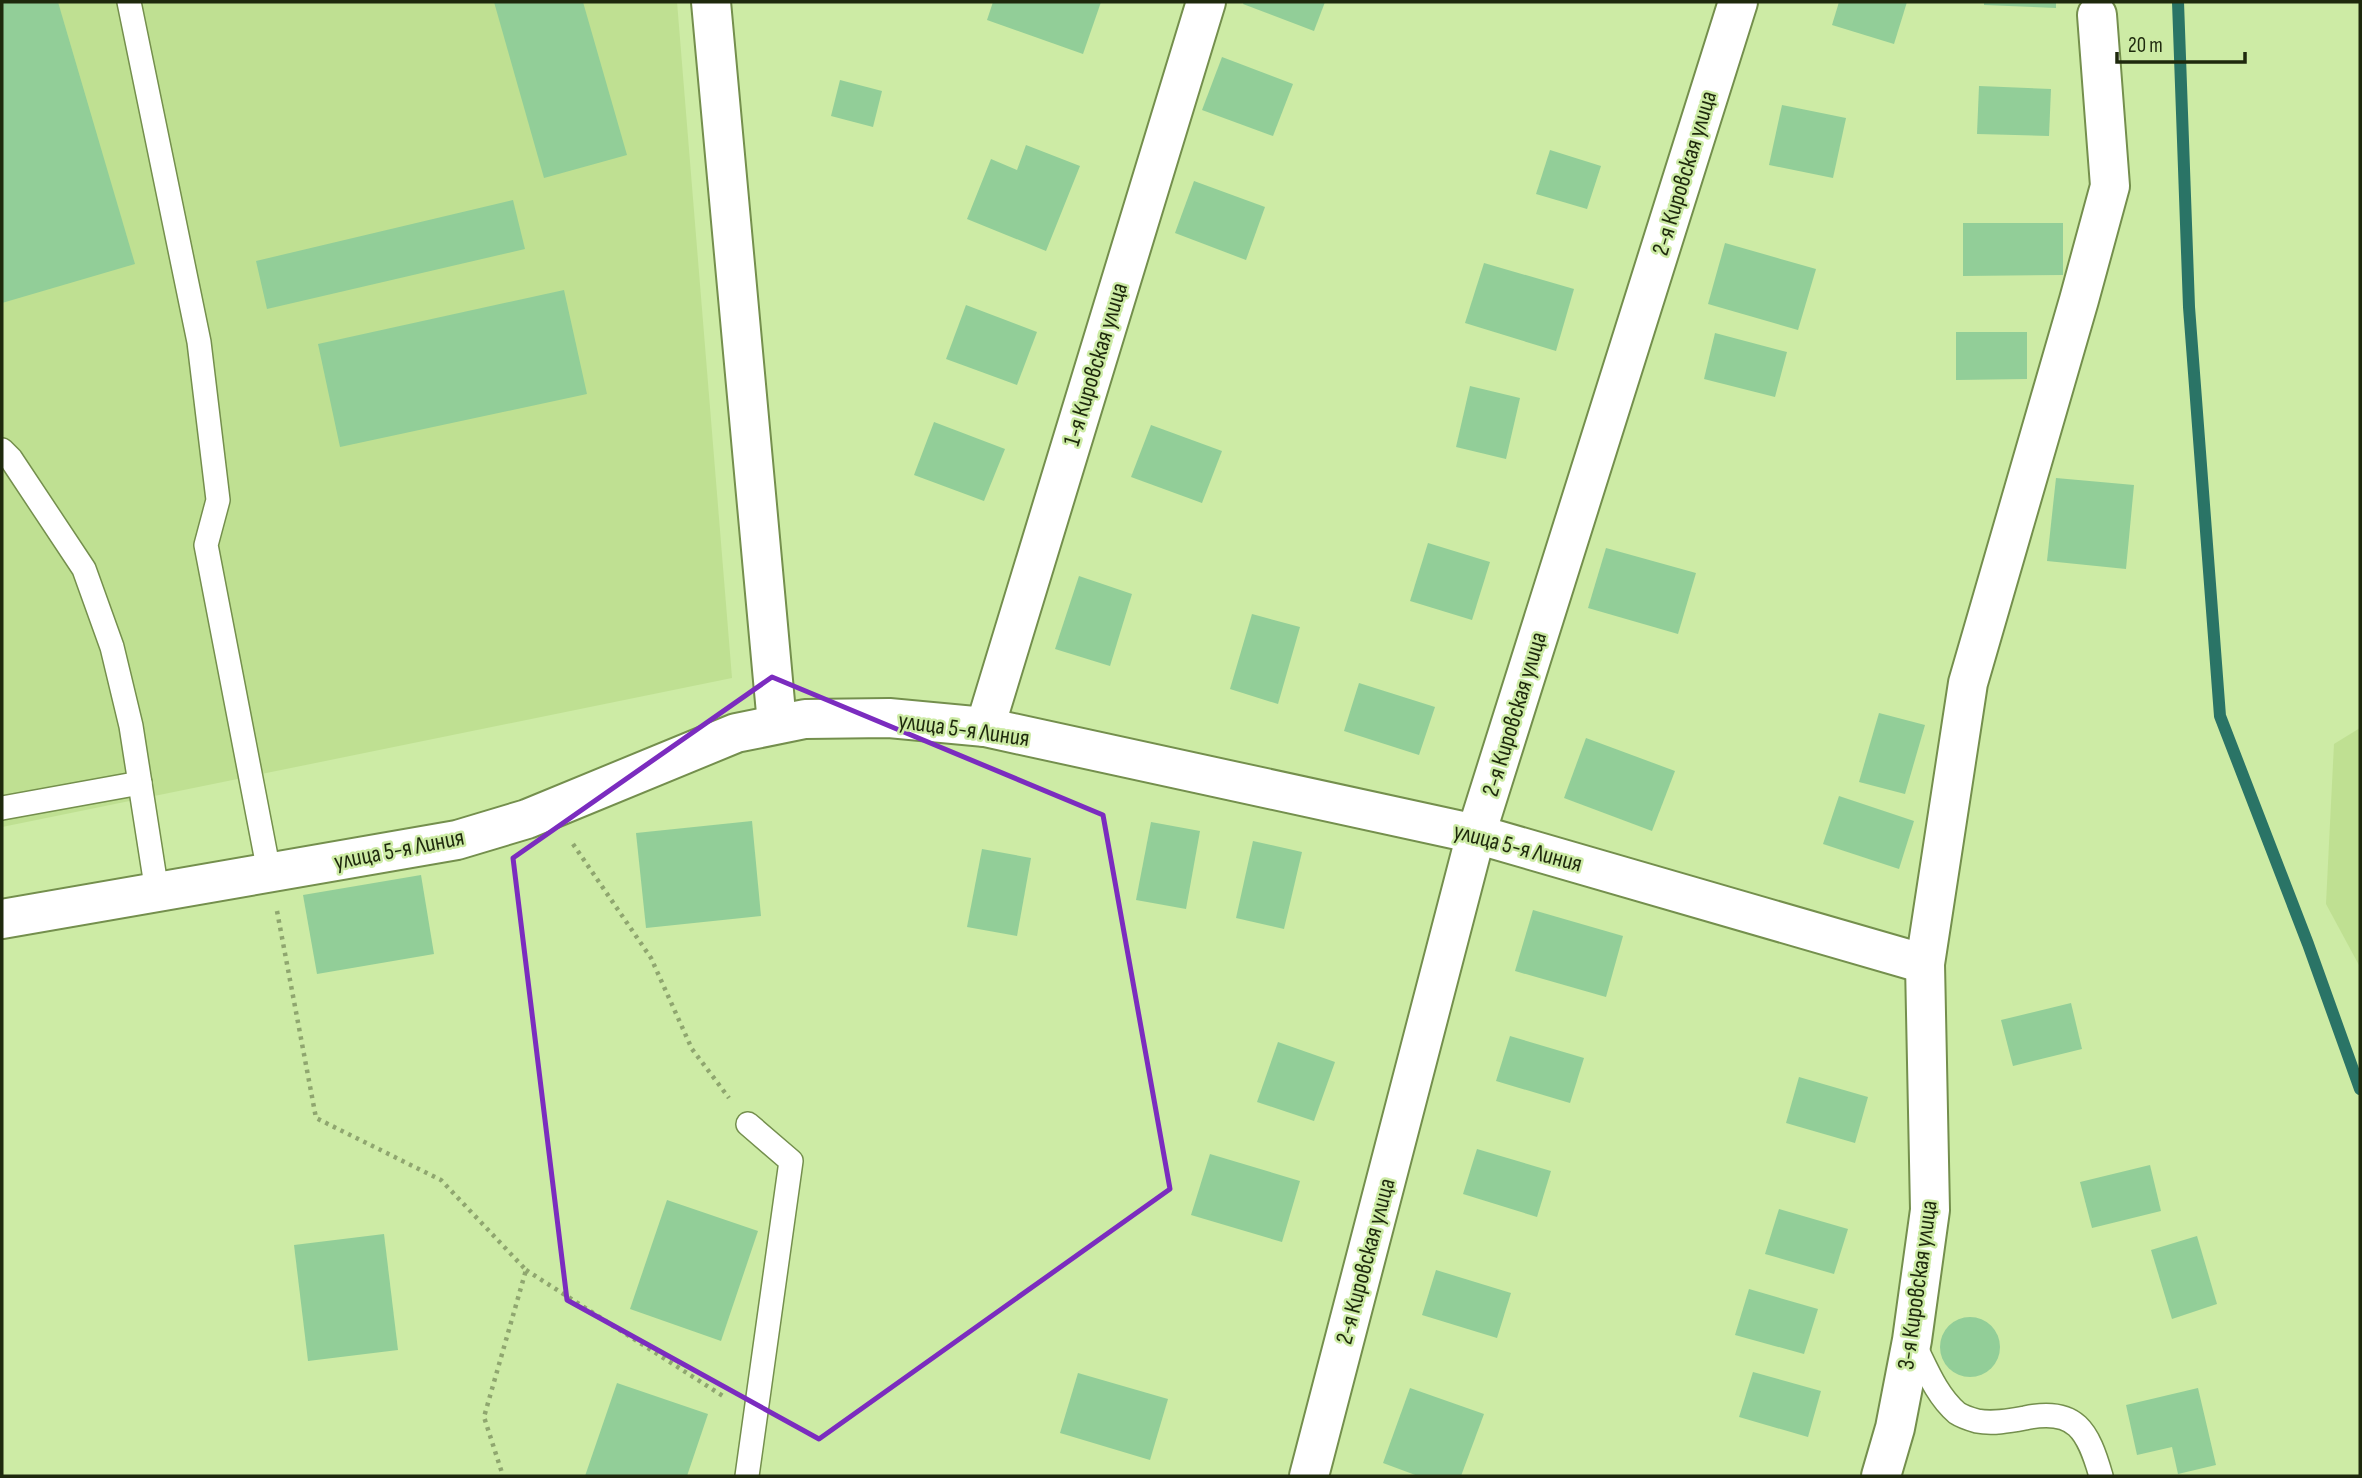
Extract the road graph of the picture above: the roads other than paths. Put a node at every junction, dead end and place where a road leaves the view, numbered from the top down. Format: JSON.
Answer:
{"nodes":[{"id":1,"x":129,"y":2,"type":"edge"},
{"id":2,"x":711,"y":2,"type":"edge"},
{"id":3,"x":1206,"y":2,"type":"edge"},
{"id":4,"x":1738,"y":2,"type":"edge"},
{"id":5,"x":2097,"y":15,"type":"dead end"},
{"id":6,"x":2,"y":450,"type":"edge"},
{"id":7,"x":777,"y":724,"type":"junction"},
{"id":8,"x":985,"y":727,"type":"junction"},
{"id":9,"x":140,"y":783,"type":"junction"},
{"id":10,"x":2,"y":808,"type":"edge"},
{"id":11,"x":1476,"y":834,"type":"junction"},
{"id":12,"x":269,"y":872,"type":"junction"},
{"id":13,"x":157,"y":892,"type":"junction"},
{"id":14,"x":2,"y":919,"type":"edge"},
{"id":15,"x":1925,"y":964,"type":"junction"},
{"id":16,"x":748,"y":1124,"type":"road end"},
{"id":17,"x":1912,"y":1340,"type":"junction"},
{"id":18,"x":747,"y":1476,"type":"edge"},
{"id":19,"x":1309,"y":1476,"type":"edge"},
{"id":20,"x":1881,"y":1476,"type":"edge"},
{"id":21,"x":2101,"y":1476,"type":"edge"}],
"edges":[{"from":1,"to":12,"type":"lane"},
{"from":2,"to":7,"type":"street"},
{"from":3,"to":8,"type":"street","name":"1-я Кировская улица"},
{"from":4,"to":11,"type":"street","name":"2-я Кировская улица"},
{"from":5,"to":15,"type":"street","name":"3-я Кировская улица"},
{"from":6,"to":9,"type":"lane"},
{"from":7,"to":8,"type":"street","name":"улица 5-я Линия"},
{"from":7,"to":12,"type":"street","name":"улица 5-я Линия"},
{"from":8,"to":11,"type":"street","name":"улица 5-я Линия"},
{"from":9,"to":10,"type":"lane"},
{"from":9,"to":13,"type":"lane"},
{"from":11,"to":15,"type":"street","name":"улица 5-я Линия"},
{"from":11,"to":19,"type":"street","name":"2-я Кировская улица"},
{"from":12,"to":13,"type":"street","name":"улица 5-я Линия"},
{"from":13,"to":14,"type":"street","name":"улица 5-я Линия"},
{"from":15,"to":17,"type":"street","name":"3-я Кировская улица"},
{"from":16,"to":18,"type":"lane"},
{"from":17,"to":20,"type":"street","name":"3-я Кировская улица"},
{"from":17,"to":21,"type":"lane"}]}
